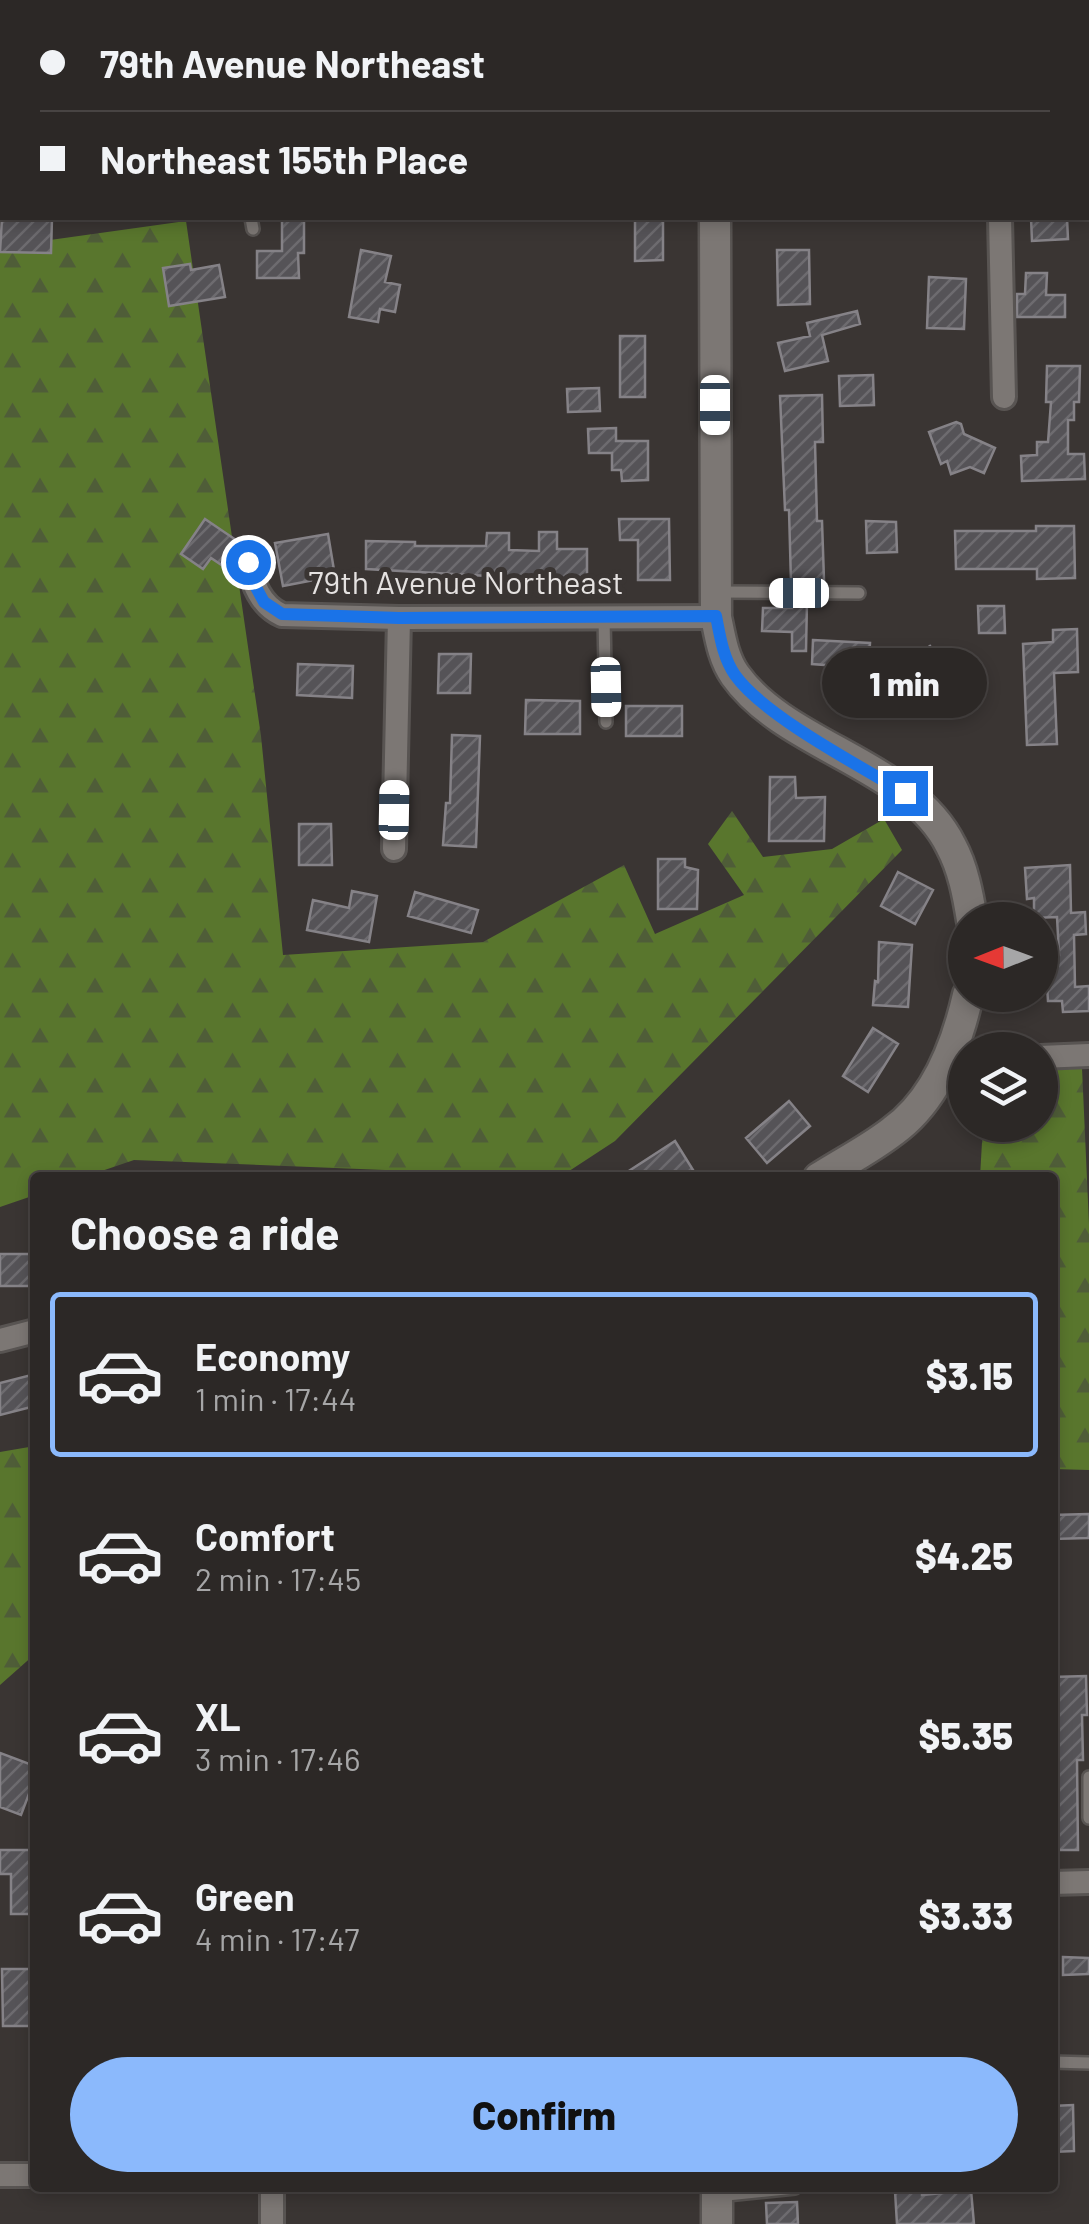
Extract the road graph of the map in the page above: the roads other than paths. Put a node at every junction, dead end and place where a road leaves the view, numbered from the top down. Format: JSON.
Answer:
{"nodes":[{"id":1,"x":715,"y":220,"type":"edge"},
{"id":2,"x":1000,"y":220,"type":"edge"},
{"id":3,"x":1004,"y":397,"type":"dead end"},
{"id":4,"x":248,"y":562,"type":"dead end"},
{"id":5,"x":860,"y":593,"type":"dead end"},
{"id":6,"x":716,"y":604,"type":"junction"},
{"id":7,"x":604,"y":617,"type":"junction"},
{"id":8,"x":399,"y":618,"type":"junction"},
{"id":9,"x":606,"y":722,"type":"dead end"},
{"id":10,"x":394,"y":849,"type":"dead end"},
{"id":11,"x":969,"y":902,"type":"edge"},
{"id":12,"x":1089,"y":1056,"type":"edge"},
{"id":13,"x":1058,"y":1057,"type":"edge"},
{"id":14,"x":948,"y":1070,"type":"edge"},
{"id":15,"x":829,"y":1172,"type":"edge"},
{"id":16,"x":30,"y":1332,"type":"edge"},
{"id":17,"x":0,"y":1340,"type":"edge"},
{"id":18,"x":1089,"y":1776,"type":"edge"},
{"id":19,"x":1089,"y":1818,"type":"edge"},
{"id":20,"x":1089,"y":1882,"type":"edge"},
{"id":21,"x":1058,"y":1883,"type":"edge"},
{"id":22,"x":1058,"y":2062,"type":"edge"},
{"id":23,"x":1089,"y":2063,"type":"edge"},
{"id":24,"x":0,"y":2175,"type":"edge"},
{"id":25,"x":30,"y":2175,"type":"edge"},
{"id":26,"x":272,"y":2192,"type":"edge"},
{"id":27,"x":773,"y":2192,"type":"edge"},
{"id":28,"x":717,"y":2202,"type":"edge"},
{"id":29,"x":272,"y":2224,"type":"edge"}],
"edges":[{"from":1,"to":6,"type":"street"},
{"from":2,"to":3,"type":"street"},
{"from":4,"to":8,"type":"street","name":"79th Avenue Northeast"},
{"from":5,"to":6,"type":"lane"},
{"from":6,"to":7,"type":"street","name":"79th Avenue Northeast"},
{"from":6,"to":11,"type":"street"},
{"from":7,"to":8,"type":"street","name":"79th Avenue Northeast"},
{"from":7,"to":9,"type":"lane"},
{"from":8,"to":10,"type":"street"},
{"from":12,"to":13,"type":"street"},
{"from":14,"to":15,"type":"street"},
{"from":16,"to":17,"type":"street"},
{"from":18,"to":19,"type":"lane"},
{"from":20,"to":21,"type":"street"},
{"from":22,"to":23,"type":"lane"},
{"from":24,"to":25,"type":"street"},
{"from":26,"to":29,"type":"street"},
{"from":27,"to":28,"type":"lane"}]}
